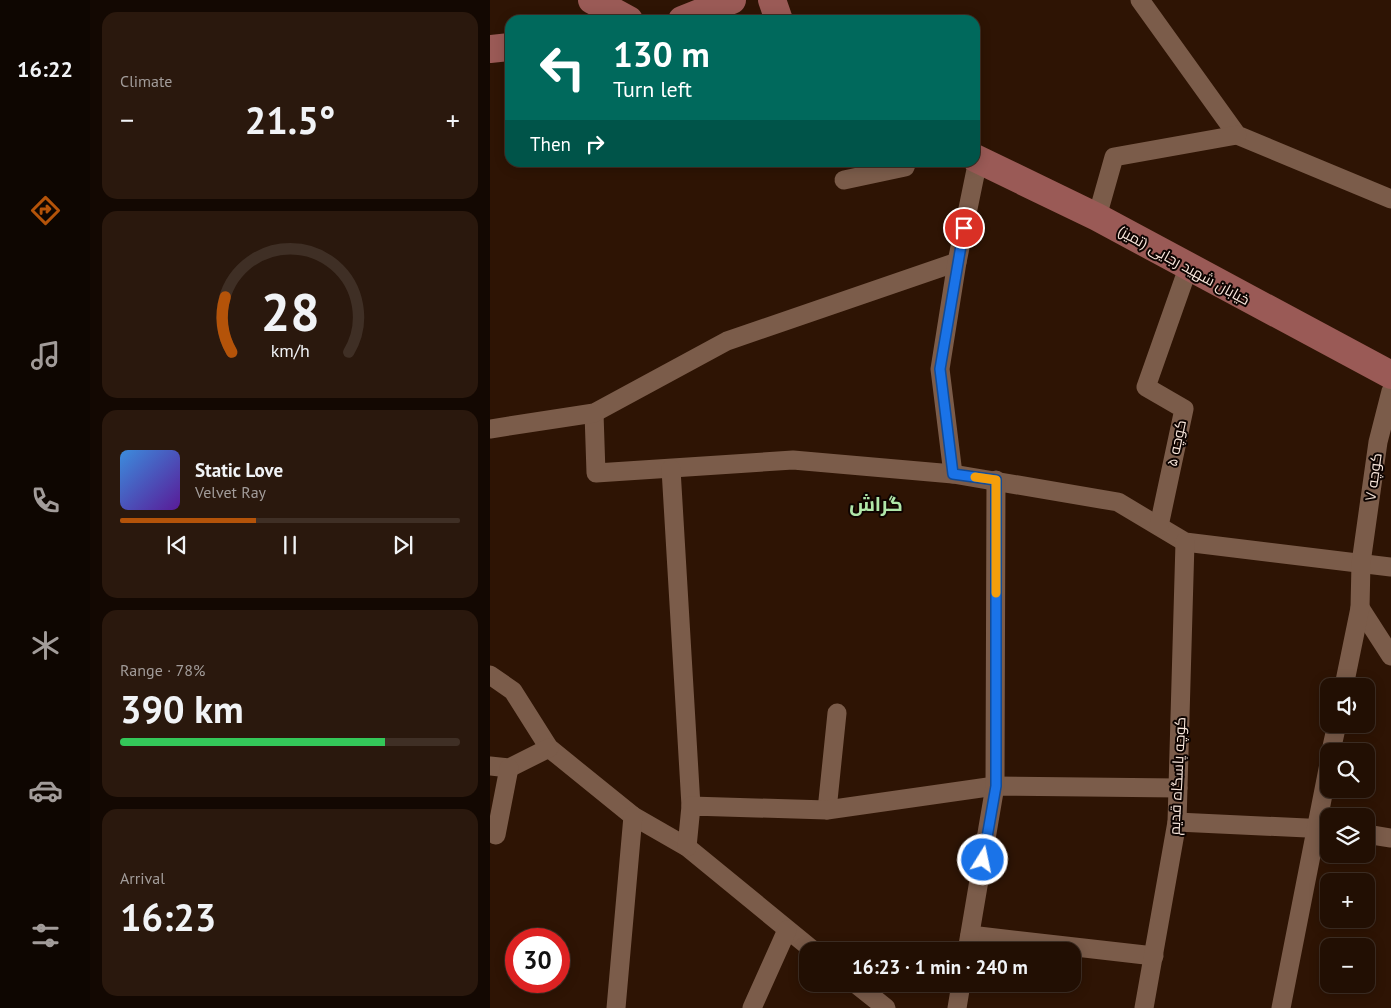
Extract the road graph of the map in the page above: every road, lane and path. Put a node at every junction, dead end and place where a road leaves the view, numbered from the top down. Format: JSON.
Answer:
{"nodes":[{"id":1,"x":592,"y":0,"type":"edge"},
{"id":2,"x":732,"y":0,"type":"edge"},
{"id":3,"x":772,"y":0,"type":"edge"},
{"id":4,"x":1140,"y":0,"type":"edge"},
{"id":5,"x":622,"y":12,"type":"edge"},
{"id":6,"x":694,"y":15,"type":"edge"},
{"id":7,"x":777,"y":15,"type":"edge"},
{"id":8,"x":505,"y":48,"type":"edge"},
{"id":9,"x":490,"y":49,"type":"edge"},
{"id":10,"x":1237,"y":135,"type":"junction"},
{"id":11,"x":980,"y":160,"type":"edge"},
{"id":12,"x":905,"y":167,"type":"edge"},
{"id":13,"x":975,"y":167,"type":"edge"},
{"id":14,"x":844,"y":180,"type":"dead end"},
{"id":15,"x":1391,"y":198,"type":"edge"},
{"id":16,"x":1097,"y":217,"type":"junction"},
{"id":17,"x":957,"y":262,"type":"junction"},
{"id":18,"x":1188,"y":268,"type":"junction"},
{"id":19,"x":1391,"y":375,"type":"edge"},
{"id":20,"x":1391,"y":391,"type":"edge"},
{"id":21,"x":594,"y":414,"type":"junction"},
{"id":22,"x":490,"y":429,"type":"edge"},
{"id":23,"x":671,"y":469,"type":"junction"},
{"id":24,"x":953,"y":474,"type":"junction"},
{"id":25,"x":996,"y":480,"type":"junction"},
{"id":26,"x":1159,"y":526,"type":"junction"},
{"id":27,"x":1186,"y":542,"type":"junction"},
{"id":28,"x":1361,"y":564,"type":"junction"},
{"id":29,"x":1391,"y":567,"type":"edge"},
{"id":30,"x":1360,"y":608,"type":"junction"},
{"id":31,"x":1391,"y":656,"type":"edge"},
{"id":32,"x":490,"y":675,"type":"edge"},
{"id":33,"x":1346,"y":678,"type":"edge"},
{"id":34,"x":837,"y":713,"type":"dead end"},
{"id":35,"x":549,"y":748,"type":"junction"},
{"id":36,"x":490,"y":766,"type":"edge"},
{"id":37,"x":510,"y":768,"type":"junction"},
{"id":38,"x":996,"y":786,"type":"junction"},
{"id":39,"x":1178,"y":788,"type":"junction"},
{"id":40,"x":691,"y":806,"type":"junction"},
{"id":41,"x":827,"y":810,"type":"junction"},
{"id":42,"x":633,"y":816,"type":"junction"},
{"id":43,"x":1177,"y":822,"type":"junction"},
{"id":44,"x":1320,"y":828,"type":"edge"},
{"id":45,"x":496,"y":835,"type":"dead end"},
{"id":46,"x":1375,"y":835,"type":"edge"},
{"id":47,"x":1320,"y":837,"type":"edge"},
{"id":48,"x":1391,"y":838,"type":"edge"},
{"id":49,"x":687,"y":846,"type":"junction"},
{"id":50,"x":787,"y":930,"type":"junction"},
{"id":51,"x":802,"y":942,"type":"edge"},
{"id":52,"x":969,"y":942,"type":"edge"},
{"id":53,"x":1081,"y":951,"type":"edge"},
{"id":54,"x":1154,"y":956,"type":"junction"},
{"id":55,"x":866,"y":992,"type":"edge"},
{"id":56,"x":960,"y":992,"type":"edge"},
{"id":57,"x":616,"y":1008,"type":"edge"},
{"id":58,"x":752,"y":1008,"type":"edge"},
{"id":59,"x":886,"y":1008,"type":"edge"},
{"id":60,"x":957,"y":1008,"type":"edge"},
{"id":61,"x":1144,"y":1008,"type":"edge"},
{"id":62,"x":1281,"y":1008,"type":"edge"}],
"edges":[{"from":1,"to":5,"type":"street"},
{"from":2,"to":6,"type":"street"},
{"from":3,"to":7,"type":"street"},
{"from":4,"to":10,"type":"street"},
{"from":8,"to":9,"type":"street"},
{"from":10,"to":15,"type":"street"},
{"from":10,"to":16,"type":"street"},
{"from":11,"to":16,"type":"street","name":"خیابان شهید رجایی (تمیز)"},
{"from":12,"to":14,"type":"street"},
{"from":13,"to":17,"type":"street"},
{"from":16,"to":18,"type":"street","name":"خیابان شهید رجایی (تمیز)"},
{"from":17,"to":21,"type":"street"},
{"from":17,"to":24,"type":"street"},
{"from":18,"to":19,"type":"street","name":"خیابان شهید رجایی (تمیز)"},
{"from":18,"to":26,"type":"street","name":"کوچه ۵"},
{"from":20,"to":28,"type":"street","name":"کوچه ۷"},
{"from":21,"to":22,"type":"street"},
{"from":21,"to":23,"type":"street"},
{"from":23,"to":24,"type":"street"},
{"from":23,"to":40,"type":"street"},
{"from":24,"to":25,"type":"street"},
{"from":25,"to":26,"type":"street"},
{"from":25,"to":38,"type":"street"},
{"from":26,"to":27,"type":"street"},
{"from":27,"to":28,"type":"street"},
{"from":27,"to":39,"type":"street","name":"کوچه پاسگاه قدیم"},
{"from":28,"to":29,"type":"street"},
{"from":28,"to":30,"type":"street","name":"کوچه ۷"},
{"from":30,"to":31,"type":"street"},
{"from":30,"to":33,"type":"street","name":"کوچه ۷"},
{"from":32,"to":35,"type":"street"},
{"from":34,"to":41,"type":"street"},
{"from":35,"to":37,"type":"street"},
{"from":35,"to":42,"type":"street"},
{"from":36,"to":37,"type":"street"},
{"from":37,"to":45,"type":"street"},
{"from":38,"to":39,"type":"street"},
{"from":38,"to":41,"type":"street"},
{"from":38,"to":52,"type":"street"},
{"from":39,"to":43,"type":"street","name":"کوچه پاسگاه قدیم"},
{"from":40,"to":41,"type":"street"},
{"from":40,"to":49,"type":"street"},
{"from":42,"to":49,"type":"street"},
{"from":42,"to":57,"type":"street"},
{"from":43,"to":44,"type":"street"},
{"from":43,"to":54,"type":"street","name":"کوچه پاسگاه قدیم"},
{"from":46,"to":48,"type":"street"},
{"from":47,"to":62,"type":"street"},
{"from":49,"to":50,"type":"street"},
{"from":50,"to":51,"type":"street"},
{"from":50,"to":58,"type":"street"},
{"from":53,"to":54,"type":"street"},
{"from":54,"to":61,"type":"street","name":"کوچه پاسگاه قدیم"},
{"from":55,"to":59,"type":"street"},
{"from":56,"to":60,"type":"street"}]}
